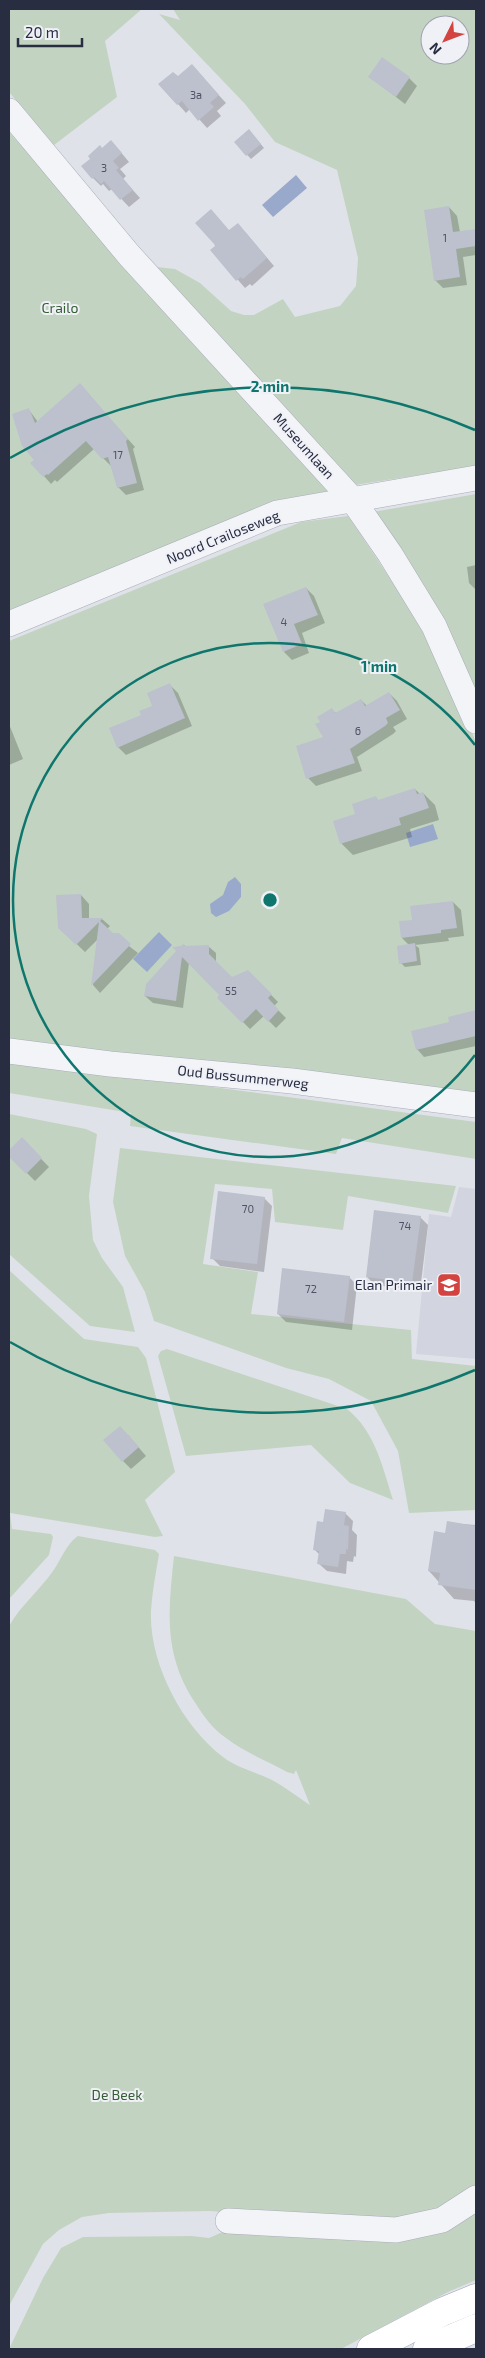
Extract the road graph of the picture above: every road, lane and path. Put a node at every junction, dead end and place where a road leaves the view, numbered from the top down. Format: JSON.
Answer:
{"nodes":[{"id":1,"x":9,"y":111,"type":"edge"},
{"id":2,"x":476,"y":478,"type":"edge"},
{"id":3,"x":352,"y":500,"type":"junction"},
{"id":4,"x":9,"y":624,"type":"edge"},
{"id":5,"x":476,"y":721,"type":"edge"},
{"id":6,"x":9,"y":1051,"type":"edge"},
{"id":7,"x":476,"y":1105,"type":"edge"},
{"id":8,"x":476,"y":2198,"type":"edge"},
{"id":9,"x":228,"y":2221,"type":"dead end"},
{"id":10,"x":476,"y":2298,"type":"edge"},
{"id":11,"x":476,"y":2328,"type":"edge"},
{"id":12,"x":371,"y":2349,"type":"edge"},
{"id":13,"x":427,"y":2349,"type":"edge"}],
"edges":[{"from":1,"to":3,"type":"street","name":"Museumlaan"},
{"from":2,"to":3,"type":"street","name":"Noord Crailoseweg"},
{"from":3,"to":4,"type":"street","name":"Noord Crailoseweg"},
{"from":3,"to":5,"type":"street","name":"Museumlaan"},
{"from":6,"to":7,"type":"street","name":"Oud Bussummerweg"},
{"from":8,"to":9,"type":"street"},
{"from":10,"to":12,"type":"main road"},
{"from":11,"to":13,"type":"main road"}]}
